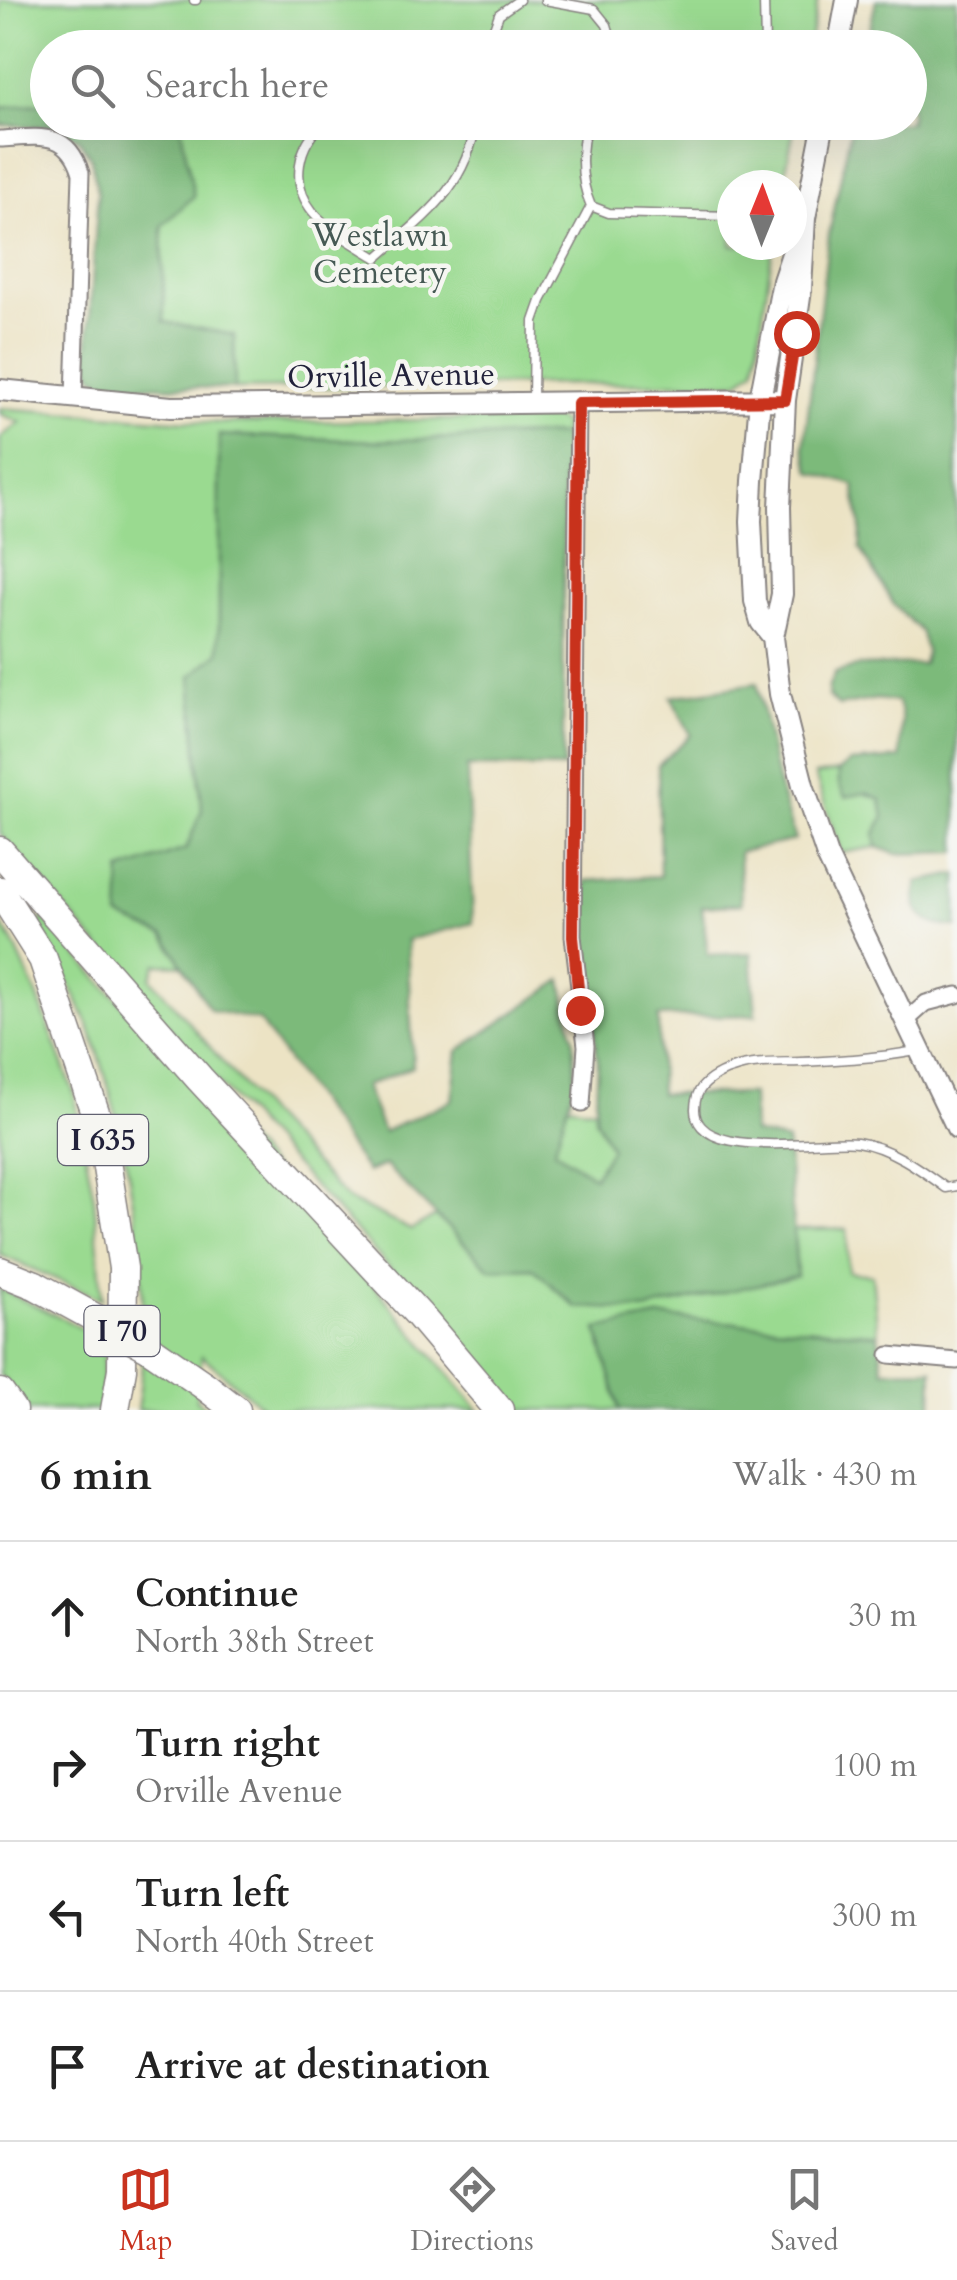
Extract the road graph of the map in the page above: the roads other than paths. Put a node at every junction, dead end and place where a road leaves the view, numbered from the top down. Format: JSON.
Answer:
{"nodes":[{"id":1,"x":519,"y":0,"type":"edge"},
{"id":2,"x":546,"y":0,"type":"edge"},
{"id":3,"x":764,"y":0,"type":"edge"},
{"id":4,"x":847,"y":0,"type":"edge"},
{"id":5,"x":594,"y":4,"type":"edge"},
{"id":6,"x":493,"y":30,"type":"edge"},
{"id":7,"x":609,"y":30,"type":"edge"},
{"id":8,"x":765,"y":30,"type":"edge"},
{"id":9,"x":841,"y":30,"type":"edge"},
{"id":10,"x":30,"y":138,"type":"edge"},
{"id":11,"x":0,"y":139,"type":"edge"},
{"id":12,"x":56,"y":140,"type":"edge"},
{"id":13,"x":309,"y":140,"type":"edge"},
{"id":14,"x":472,"y":140,"type":"edge"},
{"id":15,"x":585,"y":140,"type":"edge"},
{"id":16,"x":819,"y":140,"type":"edge"},
{"id":17,"x":807,"y":185,"type":"edge"},
{"id":18,"x":592,"y":206,"type":"junction"},
{"id":19,"x":717,"y":216,"type":"edge"},
{"id":20,"x":789,"y":260,"type":"edge"},
{"id":21,"x":800,"y":260,"type":"edge"},
{"id":22,"x":0,"y":390,"type":"edge"},
{"id":23,"x":74,"y":398,"type":"junction"},
{"id":24,"x":760,"y":400,"type":"junction"},
{"id":25,"x":785,"y":400,"type":"junction"},
{"id":26,"x":533,"y":403,"type":"junction"},
{"id":27,"x":578,"y":403,"type":"junction"},
{"id":28,"x":773,"y":638,"type":"junction"},
{"id":29,"x":0,"y":851,"type":"edge"},
{"id":30,"x":0,"y":891,"type":"edge"},
{"id":31,"x":957,"y":995,"type":"edge"},
{"id":32,"x":906,"y":1020,"type":"junction"},
{"id":33,"x":921,"y":1050,"type":"junction"},
{"id":34,"x":582,"y":1104,"type":"dead end"},
{"id":35,"x":957,"y":1128,"type":"edge"},
{"id":36,"x":957,"y":1186,"type":"edge"},
{"id":37,"x":0,"y":1271,"type":"edge"},
{"id":38,"x":889,"y":1355,"type":"dead end"},
{"id":39,"x":957,"y":1361,"type":"edge"},
{"id":40,"x":0,"y":1393,"type":"edge"},
{"id":41,"x":12,"y":1410,"type":"edge"},
{"id":42,"x":115,"y":1410,"type":"edge"},
{"id":43,"x":236,"y":1410,"type":"edge"},
{"id":44,"x":499,"y":1410,"type":"edge"}],
"edges":[{"from":1,"to":6,"type":"lane"},
{"from":2,"to":5,"type":"lane"},
{"from":3,"to":8,"type":"lane"},
{"from":4,"to":9,"type":"main road"},
{"from":5,"to":7,"type":"lane"},
{"from":10,"to":11,"type":"street"},
{"from":12,"to":23,"type":"street"},
{"from":13,"to":14,"type":"lane"},
{"from":15,"to":18,"type":"lane"},
{"from":16,"to":17,"type":"main road"},
{"from":18,"to":19,"type":"lane"},
{"from":18,"to":26,"type":"lane"},
{"from":20,"to":24,"type":"main road"},
{"from":21,"to":25,"type":"main road"},
{"from":22,"to":23,"type":"main road","name":"Orville Avenue"},
{"from":23,"to":26,"type":"main road","name":"Orville Avenue"},
{"from":24,"to":25,"type":"main road","name":"Orville Avenue"},
{"from":24,"to":27,"type":"main road","name":"Orville Avenue"},
{"from":24,"to":28,"type":"main road"},
{"from":25,"to":28,"type":"main road"},
{"from":26,"to":27,"type":"main road","name":"Orville Avenue"},
{"from":27,"to":34,"type":"street"},
{"from":28,"to":32,"type":"main road"},
{"from":29,"to":44,"type":"highway"},
{"from":30,"to":42,"type":"highway","number":"I 635"},
{"from":31,"to":32,"type":"street"},
{"from":32,"to":33,"type":"main road"},
{"from":33,"to":35,"type":"main road"},
{"from":33,"to":36,"type":"lane"},
{"from":37,"to":43,"type":"highway","number":"I 70","bridge":true},
{"from":38,"to":39,"type":"street"},
{"from":40,"to":41,"type":"highway"}]}
